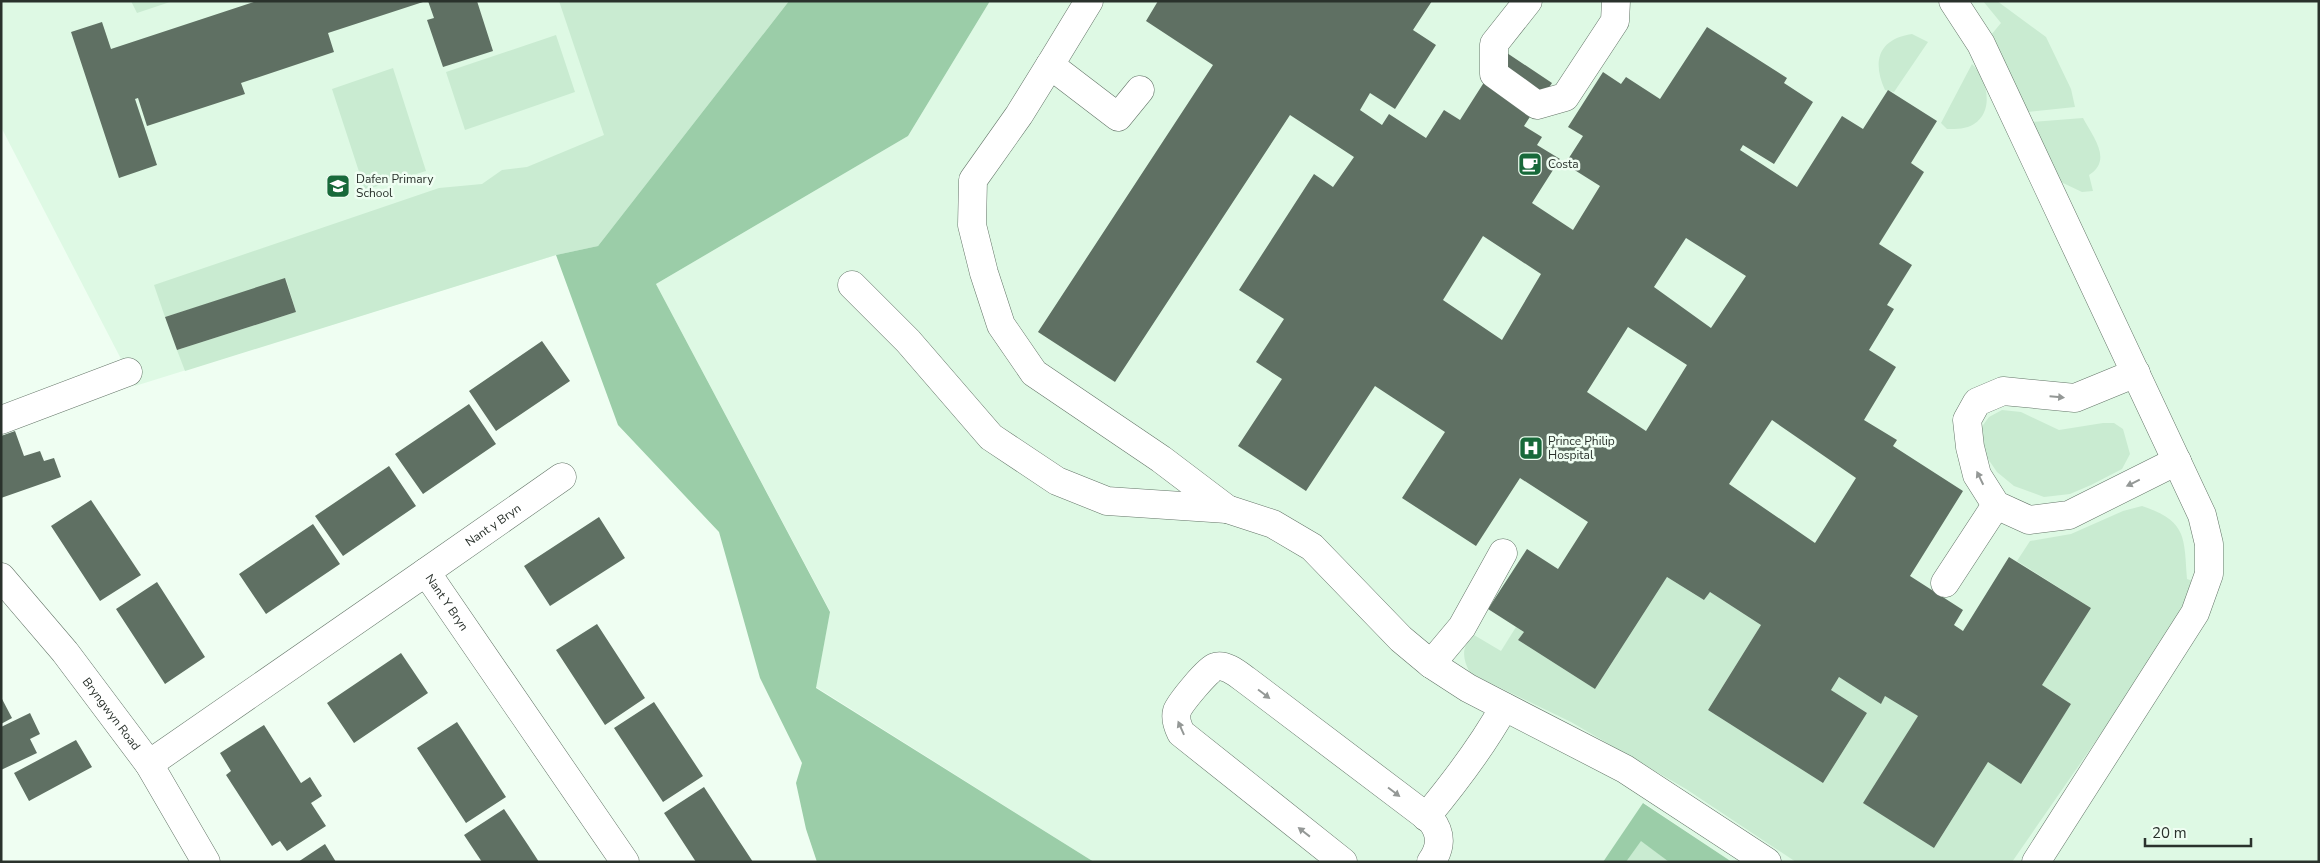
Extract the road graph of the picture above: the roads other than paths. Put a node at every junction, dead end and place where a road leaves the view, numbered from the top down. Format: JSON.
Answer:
{"nodes":[{"id":1,"x":1089,"y":1,"type":"edge"},
{"id":2,"x":1528,"y":1,"type":"edge"},
{"id":3,"x":1616,"y":1,"type":"edge"},
{"id":4,"x":1953,"y":1,"type":"edge"},
{"id":5,"x":1050,"y":65,"type":"junction"},
{"id":6,"x":1140,"y":90,"type":"dead end"},
{"id":7,"x":852,"y":285,"type":"dead end"},
{"id":8,"x":128,"y":372,"type":"dead end"},
{"id":9,"x":2136,"y":373,"type":"junction"},
{"id":10,"x":1,"y":420,"type":"edge"},
{"id":11,"x":2176,"y":461,"type":"junction"},
{"id":12,"x":562,"y":477,"type":"dead end"},
{"id":13,"x":1996,"y":505,"type":"junction"},
{"id":14,"x":1227,"y":510,"type":"junction"},
{"id":15,"x":1503,"y":553,"type":"dead end"},
{"id":16,"x":426,"y":572,"type":"junction"},
{"id":17,"x":1,"y":577,"type":"edge"},
{"id":18,"x":1945,"y":583,"type":"dead end"},
{"id":19,"x":1431,"y":664,"type":"junction"},
{"id":20,"x":1504,"y":707,"type":"junction"},
{"id":21,"x":149,"y":764,"type":"junction"},
{"id":22,"x":1426,"y":817,"type":"junction"},
{"id":23,"x":206,"y":862,"type":"edge"},
{"id":24,"x":625,"y":862,"type":"edge"},
{"id":25,"x":1343,"y":862,"type":"edge"},
{"id":26,"x":1431,"y":862,"type":"edge"},
{"id":27,"x":1767,"y":862,"type":"edge"},
{"id":28,"x":2036,"y":862,"type":"edge"}],
"edges":[{"from":1,"to":5,"type":"street"},
{"from":2,"to":3,"type":"street"},
{"from":4,"to":9,"type":"street"},
{"from":5,"to":6,"type":"street"},
{"from":5,"to":14,"type":"street"},
{"from":7,"to":14,"type":"street"},
{"from":8,"to":10,"type":"street"},
{"from":9,"to":11,"type":"street"},
{"from":13,"to":9,"type":"street","one_way":true},
{"from":11,"to":13,"type":"street","one_way":true},
{"from":11,"to":28,"type":"street"},
{"from":12,"to":16,"type":"street","name":"Nant y Bryn"},
{"from":13,"to":18,"type":"street"},
{"from":14,"to":19,"type":"street"},
{"from":15,"to":19,"type":"street"},
{"from":16,"to":21,"type":"street","name":"Nant Y Bryn"},
{"from":16,"to":24,"type":"street","name":"Nant Y Bryn"},
{"from":17,"to":21,"type":"street","name":"Bryngwyn Road"},
{"from":19,"to":20,"type":"street"},
{"from":20,"to":22,"type":"street"},
{"from":20,"to":27,"type":"street"},
{"from":21,"to":23,"type":"street","name":"Bryngwyn Road"},
{"from":25,"to":22,"type":"street","one_way":true},
{"from":22,"to":26,"type":"street"}]}
